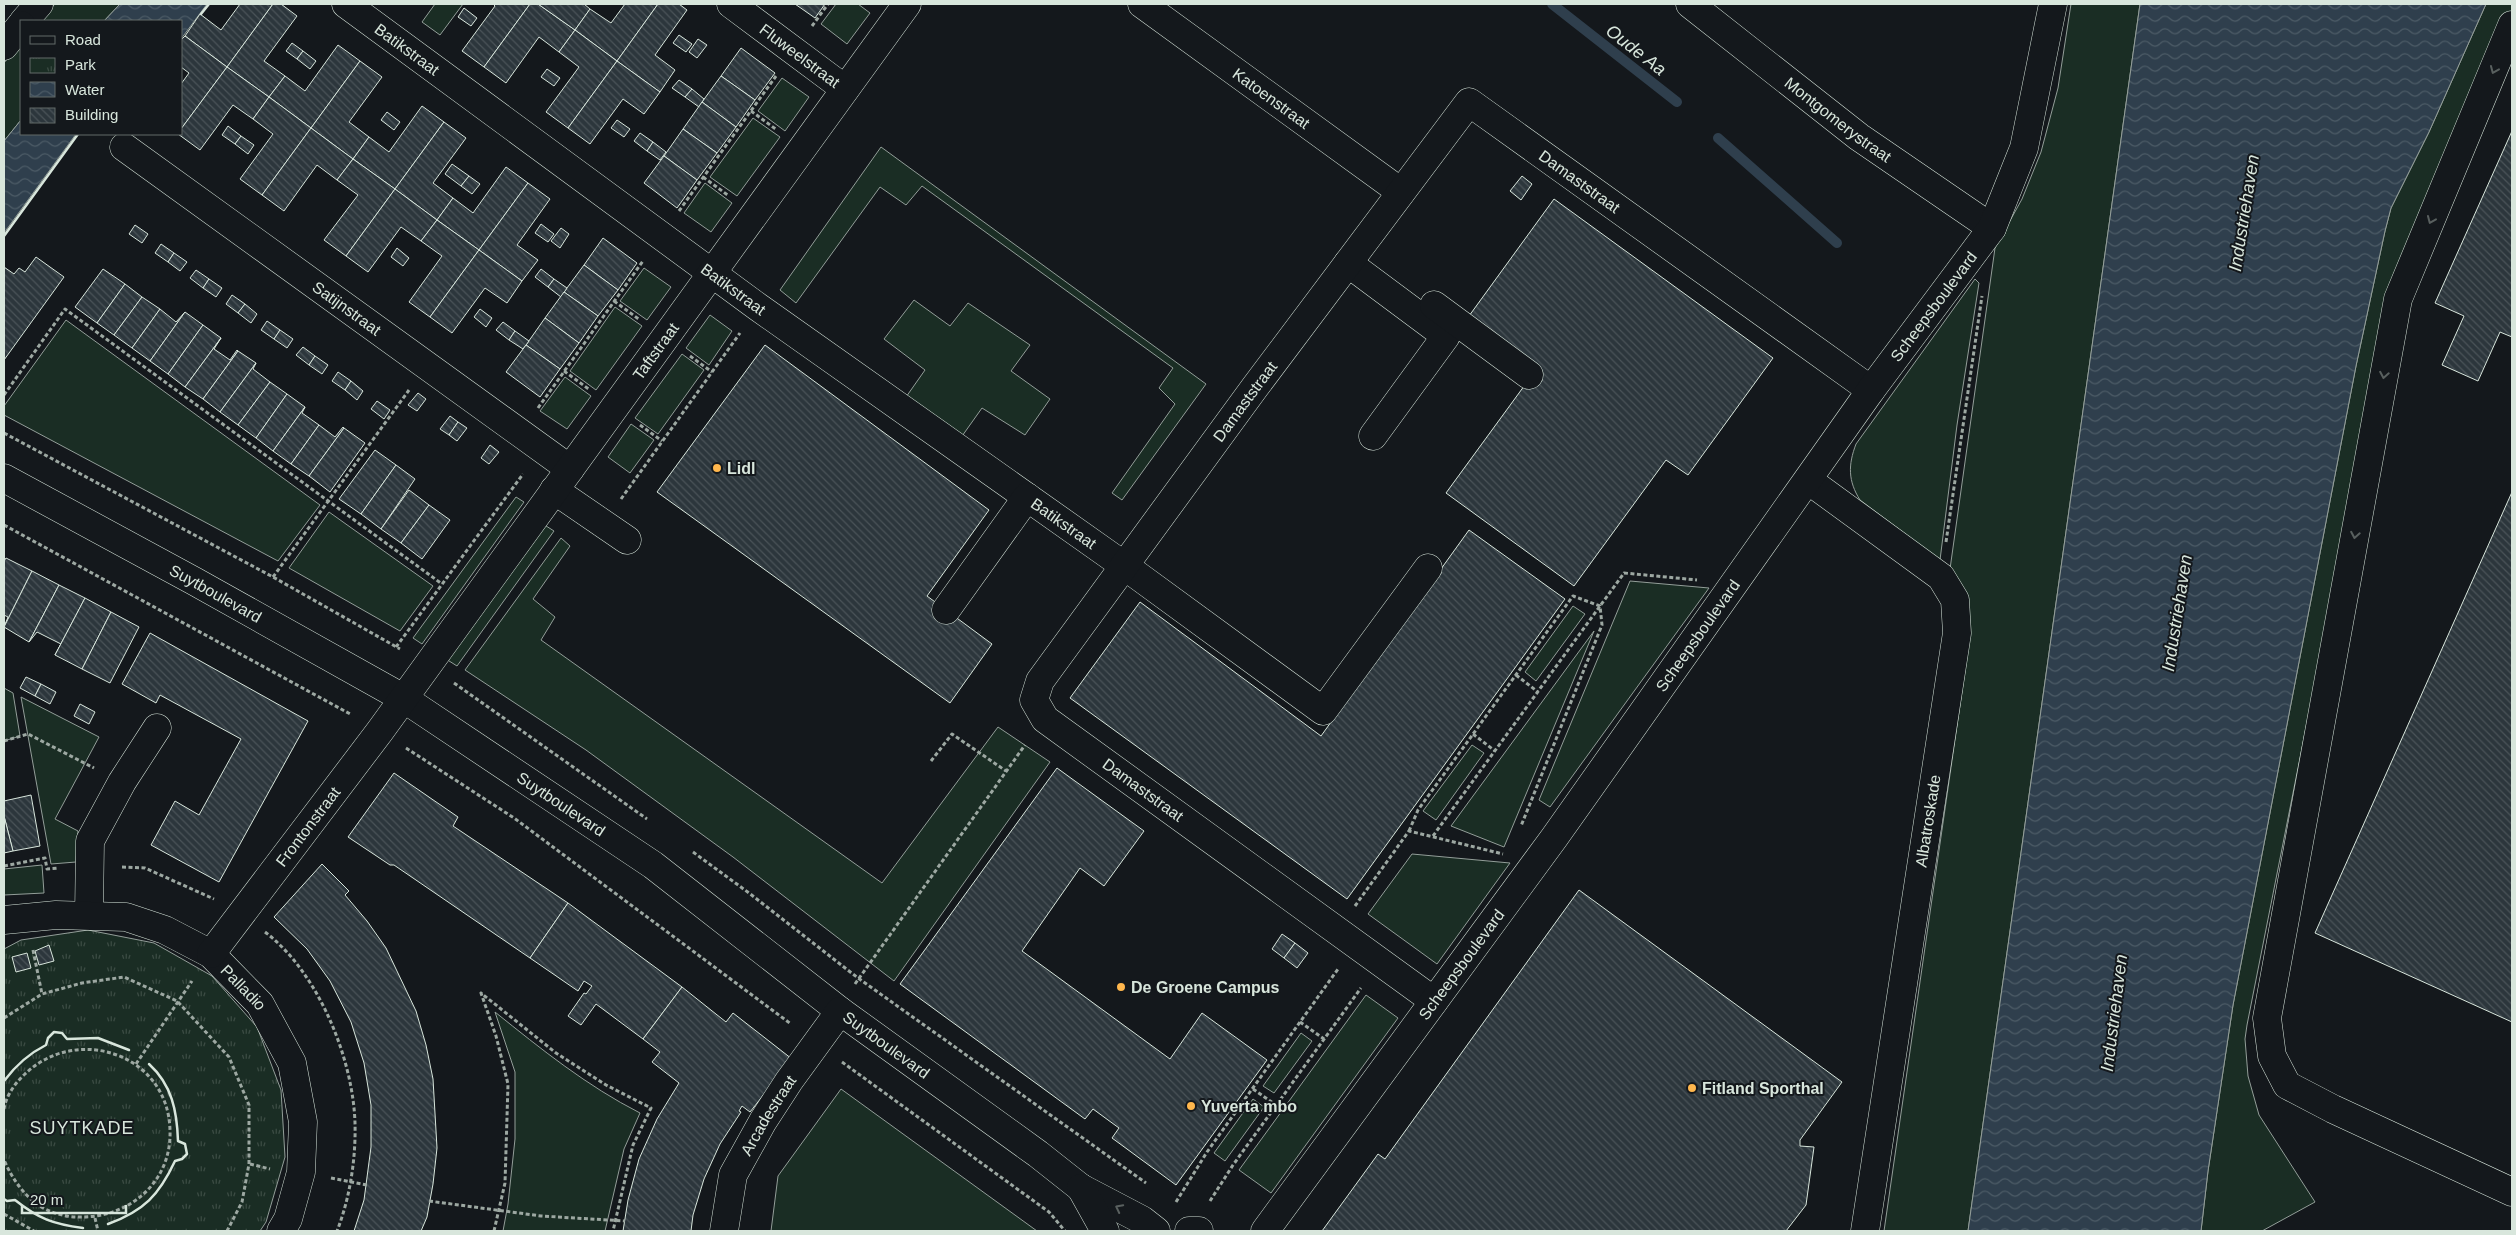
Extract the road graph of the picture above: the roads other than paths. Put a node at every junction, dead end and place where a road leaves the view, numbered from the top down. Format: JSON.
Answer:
{"nodes":[{"id":1,"x":39,"y":4,"type":"edge"},
{"id":2,"x":731,"y":4,"type":"edge"},
{"id":3,"x":907,"y":4,"type":"edge"},
{"id":4,"x":1142,"y":4,"type":"edge"},
{"id":5,"x":1690,"y":4,"type":"edge"},
{"id":6,"x":2053,"y":4,"type":"edge"},
{"id":7,"x":364,"y":9,"type":"edge"},
{"id":8,"x":25,"y":20,"type":"edge"},
{"id":9,"x":2512,"y":25,"type":"edge"},
{"id":10,"x":20,"y":26,"type":"edge"},
{"id":11,"x":4,"y":46,"type":"edge"},
{"id":12,"x":845,"y":89,"type":"junction"},
{"id":13,"x":124,"y":147,"type":"dead end"},
{"id":14,"x":1401,"y":192,"type":"junction"},
{"id":15,"x":1992,"y":228,"type":"junction"},
{"id":16,"x":1348,"y":264,"type":"junction"},
{"id":17,"x":712,"y":273,"type":"junction"},
{"id":18,"x":1427,"y":300,"type":"dead end"},
{"id":19,"x":1529,"y":375,"type":"dead end"},
{"id":20,"x":1871,"y":390,"type":"junction"},
{"id":21,"x":1373,"y":436,"type":"dead end"},
{"id":22,"x":4,"y":478,"type":"edge"},
{"id":23,"x":562,"y":479,"type":"junction"},
{"id":24,"x":1808,"y":480,"type":"junction"},
{"id":25,"x":1027,"y":497,"type":"junction"},
{"id":26,"x":626,"y":540,"type":"dead end"},
{"id":27,"x":1126,"y":566,"type":"junction"},
{"id":28,"x":1428,"y":568,"type":"dead end"},
{"id":29,"x":946,"y":610,"type":"dead end"},
{"id":30,"x":403,"y":698,"type":"junction"},
{"id":31,"x":156,"y":728,"type":"dead end"},
{"id":32,"x":89,"y":914,"type":"junction"},
{"id":33,"x":4,"y":920,"type":"edge"},
{"id":34,"x":211,"y":954,"type":"junction"},
{"id":35,"x":1434,"y":1002,"type":"junction"},
{"id":36,"x":840,"y":1011,"type":"junction"},
{"id":37,"x":1081,"y":1188,"type":"junction"},
{"id":38,"x":2512,"y":1192,"type":"edge"},
{"id":39,"x":1202,"y":1220,"type":"edge"},
{"id":40,"x":281,"y":1231,"type":"edge"},
{"id":41,"x":724,"y":1231,"type":"edge"},
{"id":42,"x":1105,"y":1231,"type":"edge"},
{"id":43,"x":1156,"y":1231,"type":"edge"},
{"id":44,"x":1190,"y":1231,"type":"edge"},
{"id":45,"x":1265,"y":1231,"type":"edge"},
{"id":46,"x":1865,"y":1231,"type":"edge"}],
"edges":[{"from":1,"to":8,"type":"street"},
{"from":2,"to":12,"type":"street","name":"Fluweelstraat"},
{"from":3,"to":12,"type":"street","name":"Taftstraat"},
{"from":4,"to":14,"type":"street","name":"Katoenstraat"},
{"from":5,"to":15,"type":"street","name":"Montgomerystraat"},
{"from":6,"to":15,"type":"street","name":"Scheepsboulevard"},
{"from":7,"to":17,"type":"street","name":"Batikstraat"},
{"from":9,"to":38,"type":"street","one_way":true},
{"from":10,"to":11,"type":"street"},
{"from":12,"to":17,"type":"street","name":"Taftstraat"},
{"from":13,"to":23,"type":"street","name":"Satijnstraat"},
{"from":14,"to":16,"type":"street","name":"Damaststraat"},
{"from":14,"to":20,"type":"street","name":"Damaststraat"},
{"from":15,"to":20,"type":"street","name":"Scheepsboulevard"},
{"from":16,"to":21,"type":"street"},
{"from":16,"to":27,"type":"street","name":"Damaststraat"},
{"from":17,"to":23,"type":"street","name":"Taftstraat"},
{"from":17,"to":25,"type":"street","name":"Batikstraat"},
{"from":18,"to":19,"type":"street"},
{"from":20,"to":24,"type":"street","name":"Scheepsboulevard"},
{"from":22,"to":30,"type":"street","name":"Suytboulevard"},
{"from":23,"to":26,"type":"street","name":"Satijnstraat"},
{"from":23,"to":30,"type":"street","name":"Taftstraat"},
{"from":24,"to":35,"type":"street","name":"Scheepsboulevard"},
{"from":24,"to":46,"type":"street","name":"Albatroskade"},
{"from":25,"to":27,"type":"street","name":"Batikstraat"},
{"from":25,"to":29,"type":"street"},
{"from":27,"to":28,"type":"street","name":"Batikstraat"},
{"from":27,"to":35,"type":"street","name":"Damaststraat"},
{"from":30,"to":34,"type":"street","name":"Frontonstraat"},
{"from":30,"to":36,"type":"street","name":"Suytboulevard"},
{"from":31,"to":32,"type":"street"},
{"from":32,"to":33,"type":"street","name":"Palladio"},
{"from":32,"to":34,"type":"street","name":"Palladio"},
{"from":34,"to":40,"type":"street","name":"Palladio"},
{"from":35,"to":45,"type":"street","name":"Scheepsboulevard"},
{"from":36,"to":37,"type":"street","name":"Suytboulevard"},
{"from":36,"to":41,"type":"street","name":"Arcadestraat"},
{"from":37,"to":42,"type":"street","name":"Suytboulevard"},
{"from":43,"to":37,"type":"street","name":"Suytboulevard","one_way":true},
{"from":39,"to":44,"type":"street"}]}
